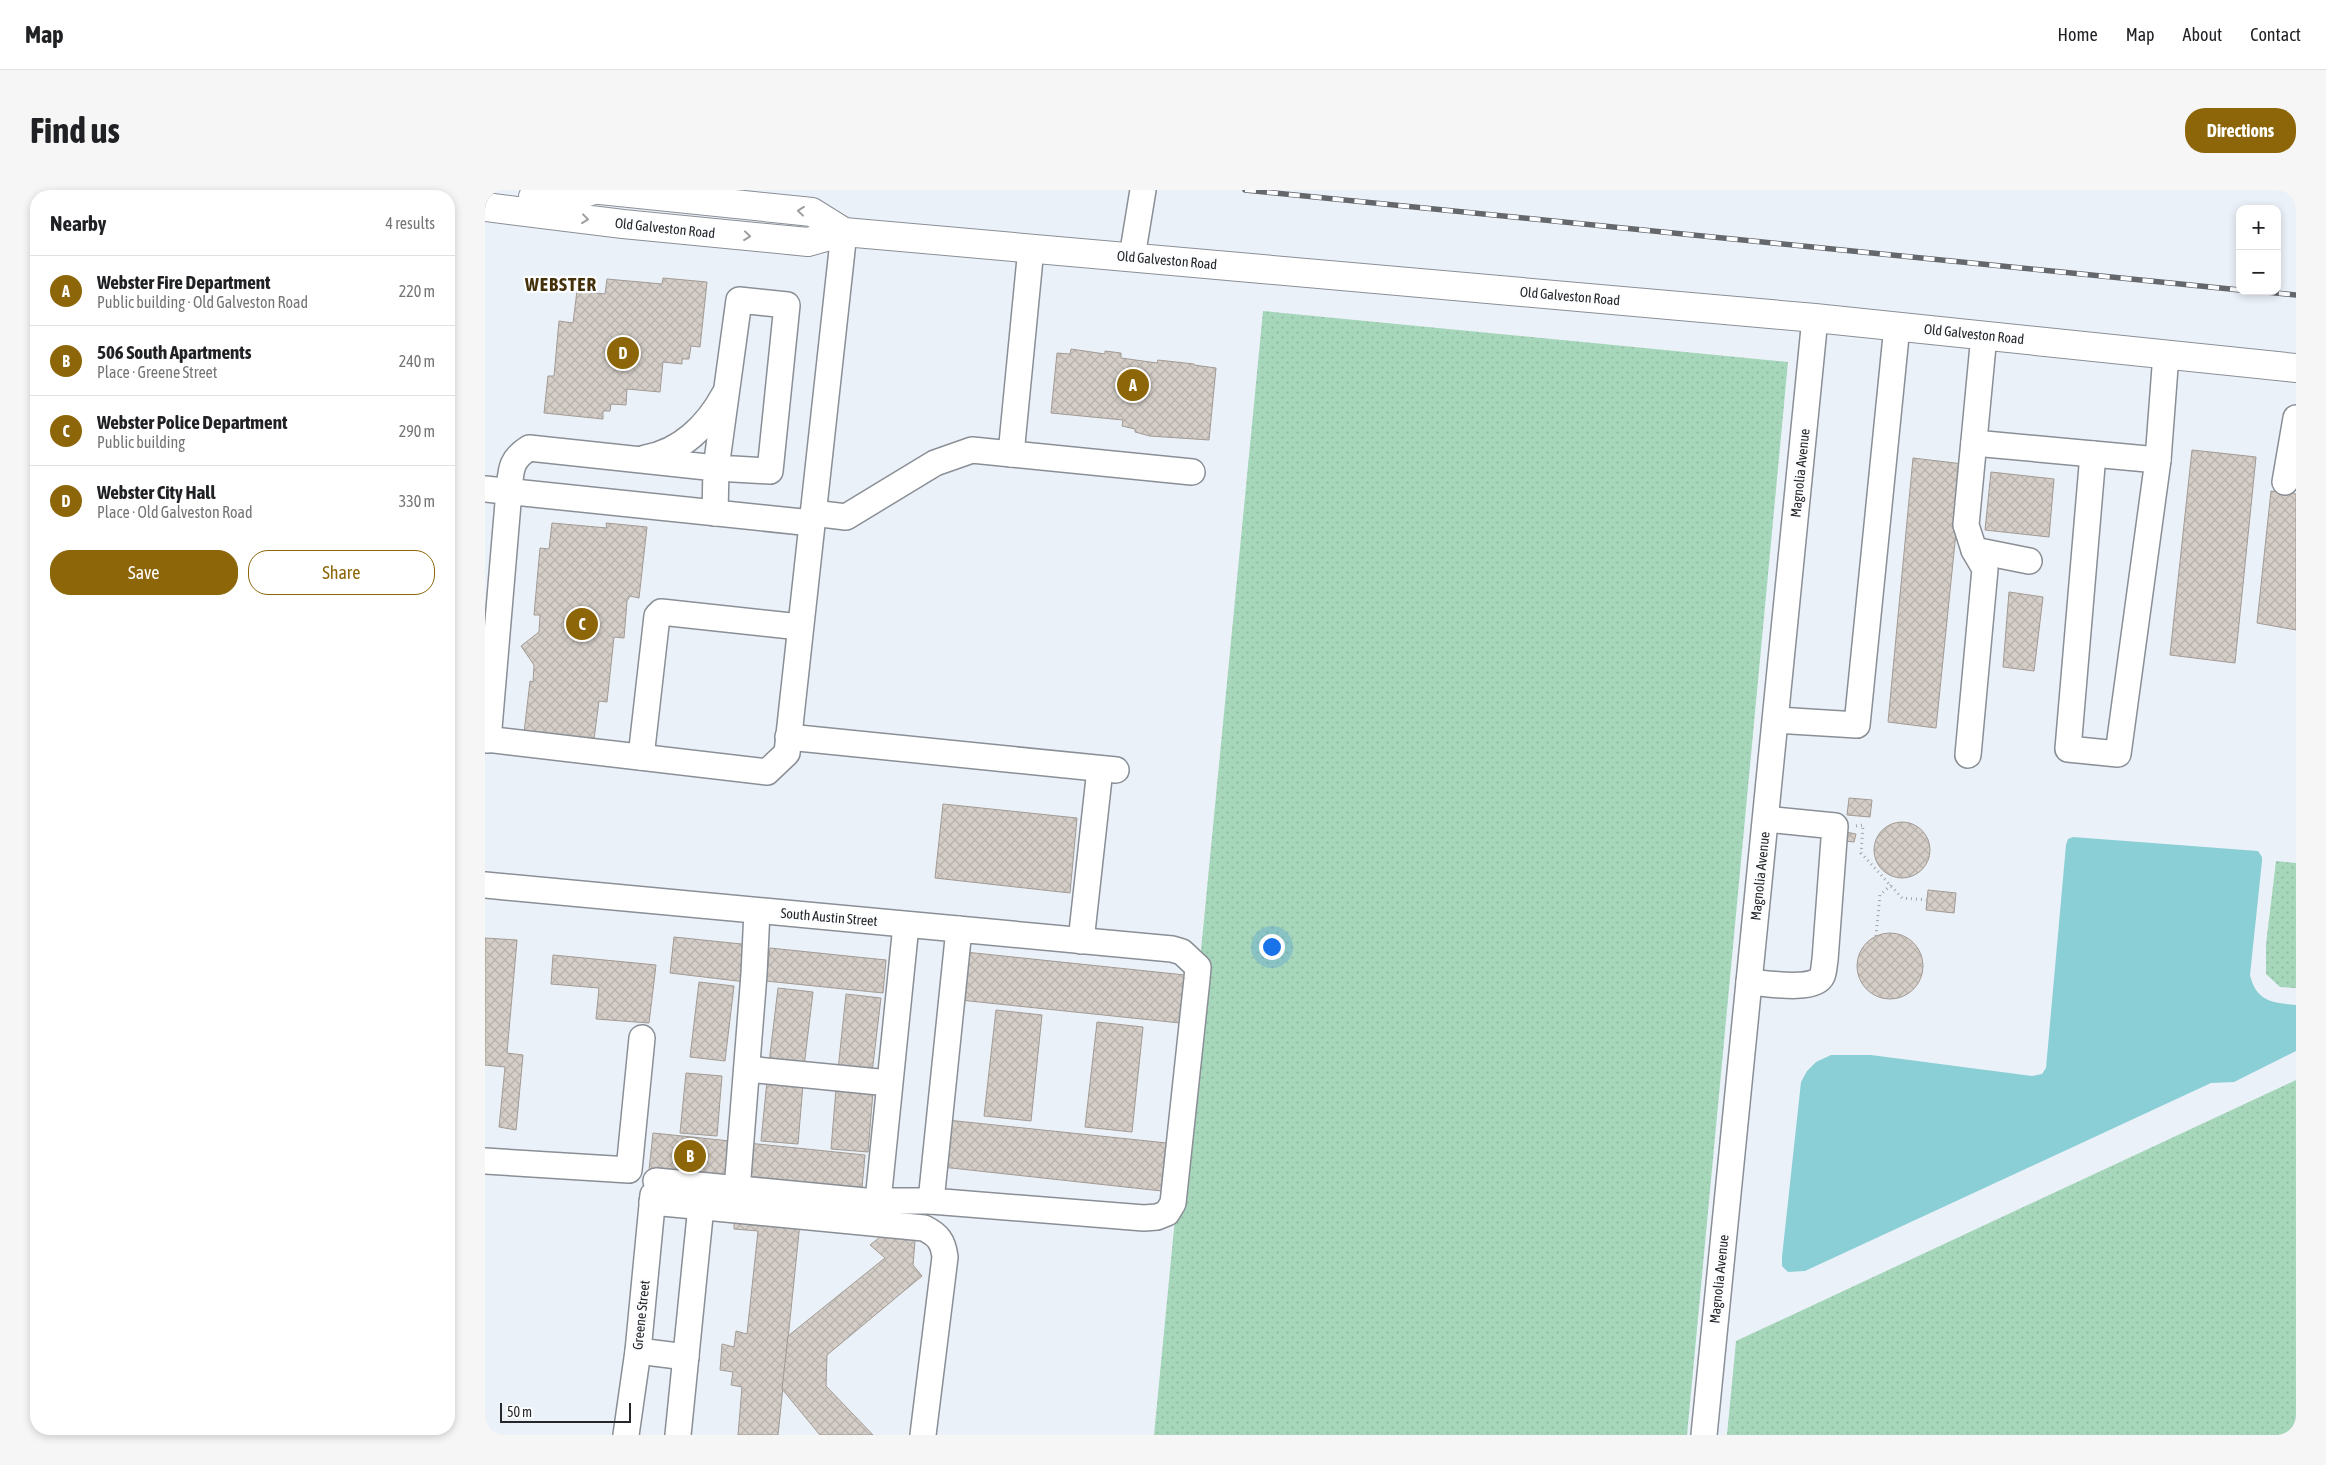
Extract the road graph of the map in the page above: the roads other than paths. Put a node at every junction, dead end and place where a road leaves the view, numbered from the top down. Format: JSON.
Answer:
{"nodes":[{"id":1,"x":595,"y":190,"type":"edge"},
{"id":2,"x":600,"y":190,"type":"edge"},
{"id":3,"x":1143,"y":190,"type":"edge"},
{"id":4,"x":488,"y":207,"type":"edge"},
{"id":5,"x":844,"y":232,"type":"junction"},
{"id":6,"x":1031,"y":248,"type":"junction"},
{"id":7,"x":1132,"y":257,"type":"junction"},
{"id":8,"x":1815,"y":318,"type":"junction"},
{"id":9,"x":1897,"y":326,"type":"junction"},
{"id":10,"x":1984,"y":335,"type":"junction"},
{"id":11,"x":2166,"y":354,"type":"junction"},
{"id":12,"x":2296,"y":368,"type":"edge"},
{"id":13,"x":727,"y":387,"type":"junction"},
{"id":14,"x":2296,"y":418,"type":"edge"},
{"id":15,"x":1974,"y":443,"type":"junction"},
{"id":16,"x":1011,"y":454,"type":"junction"},
{"id":17,"x":2093,"y":454,"type":"junction"},
{"id":18,"x":638,"y":460,"type":"junction"},
{"id":19,"x":2159,"y":460,"type":"junction"},
{"id":20,"x":717,"y":468,"type":"junction"},
{"id":21,"x":1192,"y":472,"type":"dead end"},
{"id":22,"x":2285,"y":482,"type":"dead end"},
{"id":23,"x":497,"y":490,"type":"edge"},
{"id":24,"x":715,"y":513,"type":"junction"},
{"id":25,"x":813,"y":518,"type":"junction"},
{"id":26,"x":1974,"y":550,"type":"junction"},
{"id":27,"x":2029,"y":561,"type":"dead end"},
{"id":28,"x":801,"y":627,"type":"junction"},
{"id":29,"x":1775,"y":720,"type":"junction"},
{"id":30,"x":788,"y":737,"type":"junction"},
{"id":31,"x":487,"y":739,"type":"edge"},
{"id":32,"x":1968,"y":754,"type":"dead end"},
{"id":33,"x":641,"y":758,"type":"junction"},
{"id":34,"x":1766,"y":819,"type":"junction"},
{"id":35,"x":485,"y":885,"type":"edge"},
{"id":36,"x":757,"y":910,"type":"junction"},
{"id":37,"x":906,"y":924,"type":"junction"},
{"id":38,"x":959,"y":929,"type":"junction"},
{"id":39,"x":1081,"y":941,"type":"junction"},
{"id":40,"x":1749,"y":982,"type":"junction"},
{"id":41,"x":642,"y":1038,"type":"dead end"},
{"id":42,"x":747,"y":1069,"type":"junction"},
{"id":43,"x":889,"y":1083,"type":"junction"},
{"id":44,"x":485,"y":1161,"type":"edge"},
{"id":45,"x":737,"y":1190,"type":"junction"},
{"id":46,"x":654,"y":1193,"type":"junction"},
{"id":47,"x":878,"y":1201,"type":"junction"},
{"id":48,"x":931,"y":1201,"type":"junction"},
{"id":49,"x":701,"y":1206,"type":"junction"},
{"id":50,"x":638,"y":1351,"type":"junction"},
{"id":51,"x":686,"y":1357,"type":"junction"},
{"id":52,"x":626,"y":1435,"type":"edge"},
{"id":53,"x":678,"y":1435,"type":"edge"},
{"id":54,"x":923,"y":1435,"type":"edge"},
{"id":55,"x":1704,"y":1435,"type":"edge"}],
"edges":[{"from":1,"to":4,"type":"main road"},
{"from":5,"to":2,"type":"main road","name":"Old Galveston Road","one_way":true},
{"from":3,"to":7,"type":"street"},
{"from":4,"to":5,"type":"main road","name":"Old Galveston Road","one_way":true},
{"from":5,"to":6,"type":"main road","name":"Old Galveston Road"},
{"from":5,"to":25,"type":"street"},
{"from":6,"to":7,"type":"main road","name":"Old Galveston Road"},
{"from":6,"to":16,"type":"street"},
{"from":7,"to":8,"type":"main road","name":"Old Galveston Road"},
{"from":8,"to":9,"type":"main road","name":"Old Galveston Road"},
{"from":8,"to":29,"type":"street","name":"Magnolia Avenue"},
{"from":9,"to":10,"type":"main road","name":"Old Galveston Road"},
{"from":9,"to":29,"type":"street"},
{"from":10,"to":11,"type":"main road","name":"Old Galveston Road"},
{"from":10,"to":15,"type":"street"},
{"from":11,"to":12,"type":"main road","name":"Old Galveston Road"},
{"from":11,"to":19,"type":"street"},
{"from":13,"to":18,"type":"street"},
{"from":13,"to":20,"type":"street"},
{"from":13,"to":20,"type":"street"},
{"from":14,"to":22,"type":"street"},
{"from":15,"to":17,"type":"street"},
{"from":15,"to":26,"type":"street"},
{"from":16,"to":21,"type":"street"},
{"from":16,"to":25,"type":"street"},
{"from":17,"to":19,"type":"street"},
{"from":17,"to":19,"type":"street"},
{"from":18,"to":20,"type":"street"},
{"from":18,"to":23,"type":"street"},
{"from":20,"to":24,"type":"street"},
{"from":23,"to":24,"type":"street"},
{"from":23,"to":31,"type":"street"},
{"from":24,"to":25,"type":"street"},
{"from":25,"to":28,"type":"street"},
{"from":26,"to":27,"type":"street"},
{"from":26,"to":32,"type":"street"},
{"from":28,"to":30,"type":"street"},
{"from":28,"to":33,"type":"street"},
{"from":29,"to":34,"type":"street","name":"Magnolia Avenue"},
{"from":30,"to":33,"type":"street"},
{"from":30,"to":39,"type":"street"},
{"from":31,"to":33,"type":"street"},
{"from":34,"to":40,"type":"street","name":"Magnolia Avenue"},
{"from":34,"to":40,"type":"street"},
{"from":35,"to":36,"type":"street","name":"South Austin Street"},
{"from":36,"to":37,"type":"street","name":"South Austin Street"},
{"from":36,"to":42,"type":"street"},
{"from":37,"to":38,"type":"street","name":"South Austin Street"},
{"from":37,"to":43,"type":"street"},
{"from":38,"to":39,"type":"street","name":"South Austin Street"},
{"from":38,"to":48,"type":"street"},
{"from":39,"to":48,"type":"street","name":"South Austin Street"},
{"from":40,"to":55,"type":"street","name":"Magnolia Avenue"},
{"from":41,"to":44,"type":"street"},
{"from":42,"to":43,"type":"street"},
{"from":42,"to":45,"type":"street"},
{"from":43,"to":47,"type":"street"},
{"from":45,"to":46,"type":"street"},
{"from":45,"to":47,"type":"street"},
{"from":46,"to":49,"type":"street"},
{"from":46,"to":50,"type":"street","name":"Greene Street"},
{"from":47,"to":48,"type":"street"},
{"from":49,"to":51,"type":"street"},
{"from":49,"to":54,"type":"street"},
{"from":50,"to":51,"type":"street"},
{"from":50,"to":52,"type":"street","name":"Greene Street"},
{"from":51,"to":53,"type":"street"}]}
